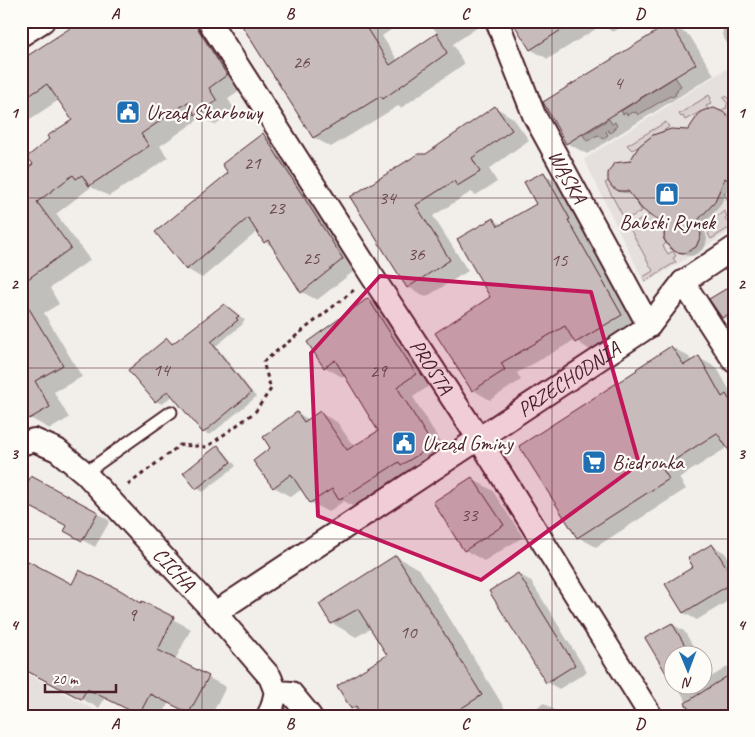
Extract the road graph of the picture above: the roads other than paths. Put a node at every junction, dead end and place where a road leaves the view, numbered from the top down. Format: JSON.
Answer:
{"nodes":[{"id":1,"x":43,"y":21,"type":"edge"},
{"id":2,"x":208,"y":21,"type":"edge"},
{"id":3,"x":497,"y":21,"type":"edge"},
{"id":4,"x":21,"y":35,"type":"edge"},
{"id":5,"x":734,"y":248,"type":"edge"},
{"id":6,"x":683,"y":282,"type":"junction"},
{"id":7,"x":649,"y":326,"type":"junction"},
{"id":8,"x":734,"y":360,"type":"edge"},
{"id":9,"x":171,"y":412,"type":"dead end"},
{"id":10,"x":478,"y":439,"type":"junction"},
{"id":11,"x":21,"y":444,"type":"edge"},
{"id":12,"x":85,"y":473,"type":"junction"},
{"id":13,"x":215,"y":613,"type":"junction"},
{"id":14,"x":276,"y":692,"type":"junction"},
{"id":15,"x":268,"y":716,"type":"edge"},
{"id":16,"x":310,"y":716,"type":"edge"},
{"id":17,"x":652,"y":716,"type":"edge"}],
"edges":[{"from":1,"to":4,"type":"street"},
{"from":2,"to":10,"type":"street","name":"PROSTA"},
{"from":3,"to":7,"type":"street","name":"WĄSKA"},
{"from":5,"to":6,"type":"street","name":"PRZECHODNIA"},
{"from":6,"to":7,"type":"street","name":"PRZECHODNIA"},
{"from":6,"to":8,"type":"street"},
{"from":7,"to":10,"type":"street","name":"PRZECHODNIA"},
{"from":9,"to":12,"type":"lane"},
{"from":10,"to":13,"type":"street","name":"PRZECHODNIA"},
{"from":10,"to":17,"type":"street","name":"PROSTA"},
{"from":11,"to":12,"type":"street","name":"CICHA"},
{"from":12,"to":13,"type":"street","name":"CICHA"},
{"from":13,"to":14,"type":"street","name":"CICHA"},
{"from":14,"to":15,"type":"street"},
{"from":14,"to":16,"type":"street"}]}
